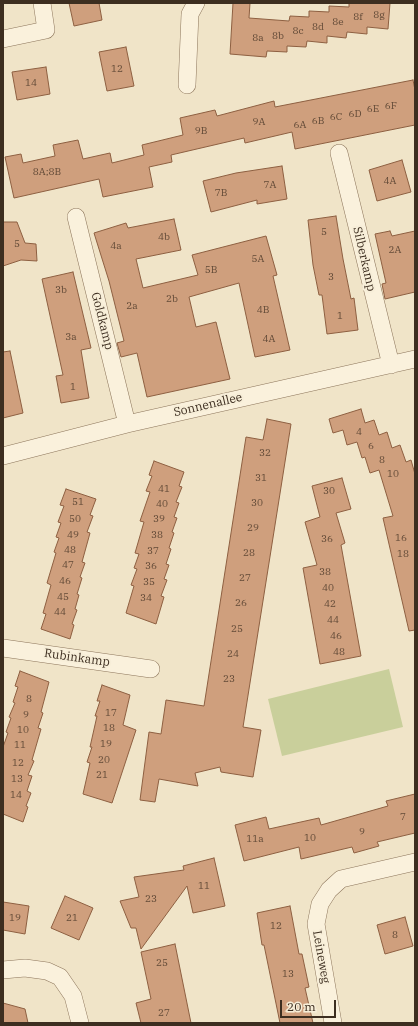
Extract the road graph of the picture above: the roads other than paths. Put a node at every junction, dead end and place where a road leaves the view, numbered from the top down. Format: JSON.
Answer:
{"nodes":[{"id":1,"x":42,"y":3,"type":"edge"},
{"id":2,"x":196,"y":3,"type":"edge"},
{"id":3,"x":3,"y":39,"type":"edge"},
{"id":4,"x":187,"y":85,"type":"dead end"},
{"id":5,"x":339,"y":153,"type":"dead end"},
{"id":6,"x":76,"y":217,"type":"dead end"},
{"id":7,"x":415,"y":359,"type":"edge"},
{"id":8,"x":391,"y":366,"type":"junction"},
{"id":9,"x":127,"y":424,"type":"junction"},
{"id":10,"x":3,"y":456,"type":"edge"},
{"id":11,"x":3,"y":648,"type":"edge"},
{"id":12,"x":151,"y":669,"type":"dead end"},
{"id":13,"x":415,"y":862,"type":"edge"},
{"id":14,"x":3,"y":970,"type":"edge"},
{"id":15,"x":80,"y":1023,"type":"edge"},
{"id":16,"x":333,"y":1023,"type":"edge"}],
"edges":[{"from":1,"to":3,"type":"street"},
{"from":2,"to":4,"type":"street"},
{"from":5,"to":8,"type":"street","name":"Silberkamp"},
{"from":6,"to":9,"type":"street","name":"Goldkamp"},
{"from":7,"to":8,"type":"street","name":"Sonnenallee"},
{"from":8,"to":9,"type":"street","name":"Sonnenallee"},
{"from":9,"to":10,"type":"street","name":"Sonnenallee"},
{"from":11,"to":12,"type":"street","name":"Rubinkamp"},
{"from":13,"to":16,"type":"street","name":"Leineweg"},
{"from":14,"to":15,"type":"street"}]}
